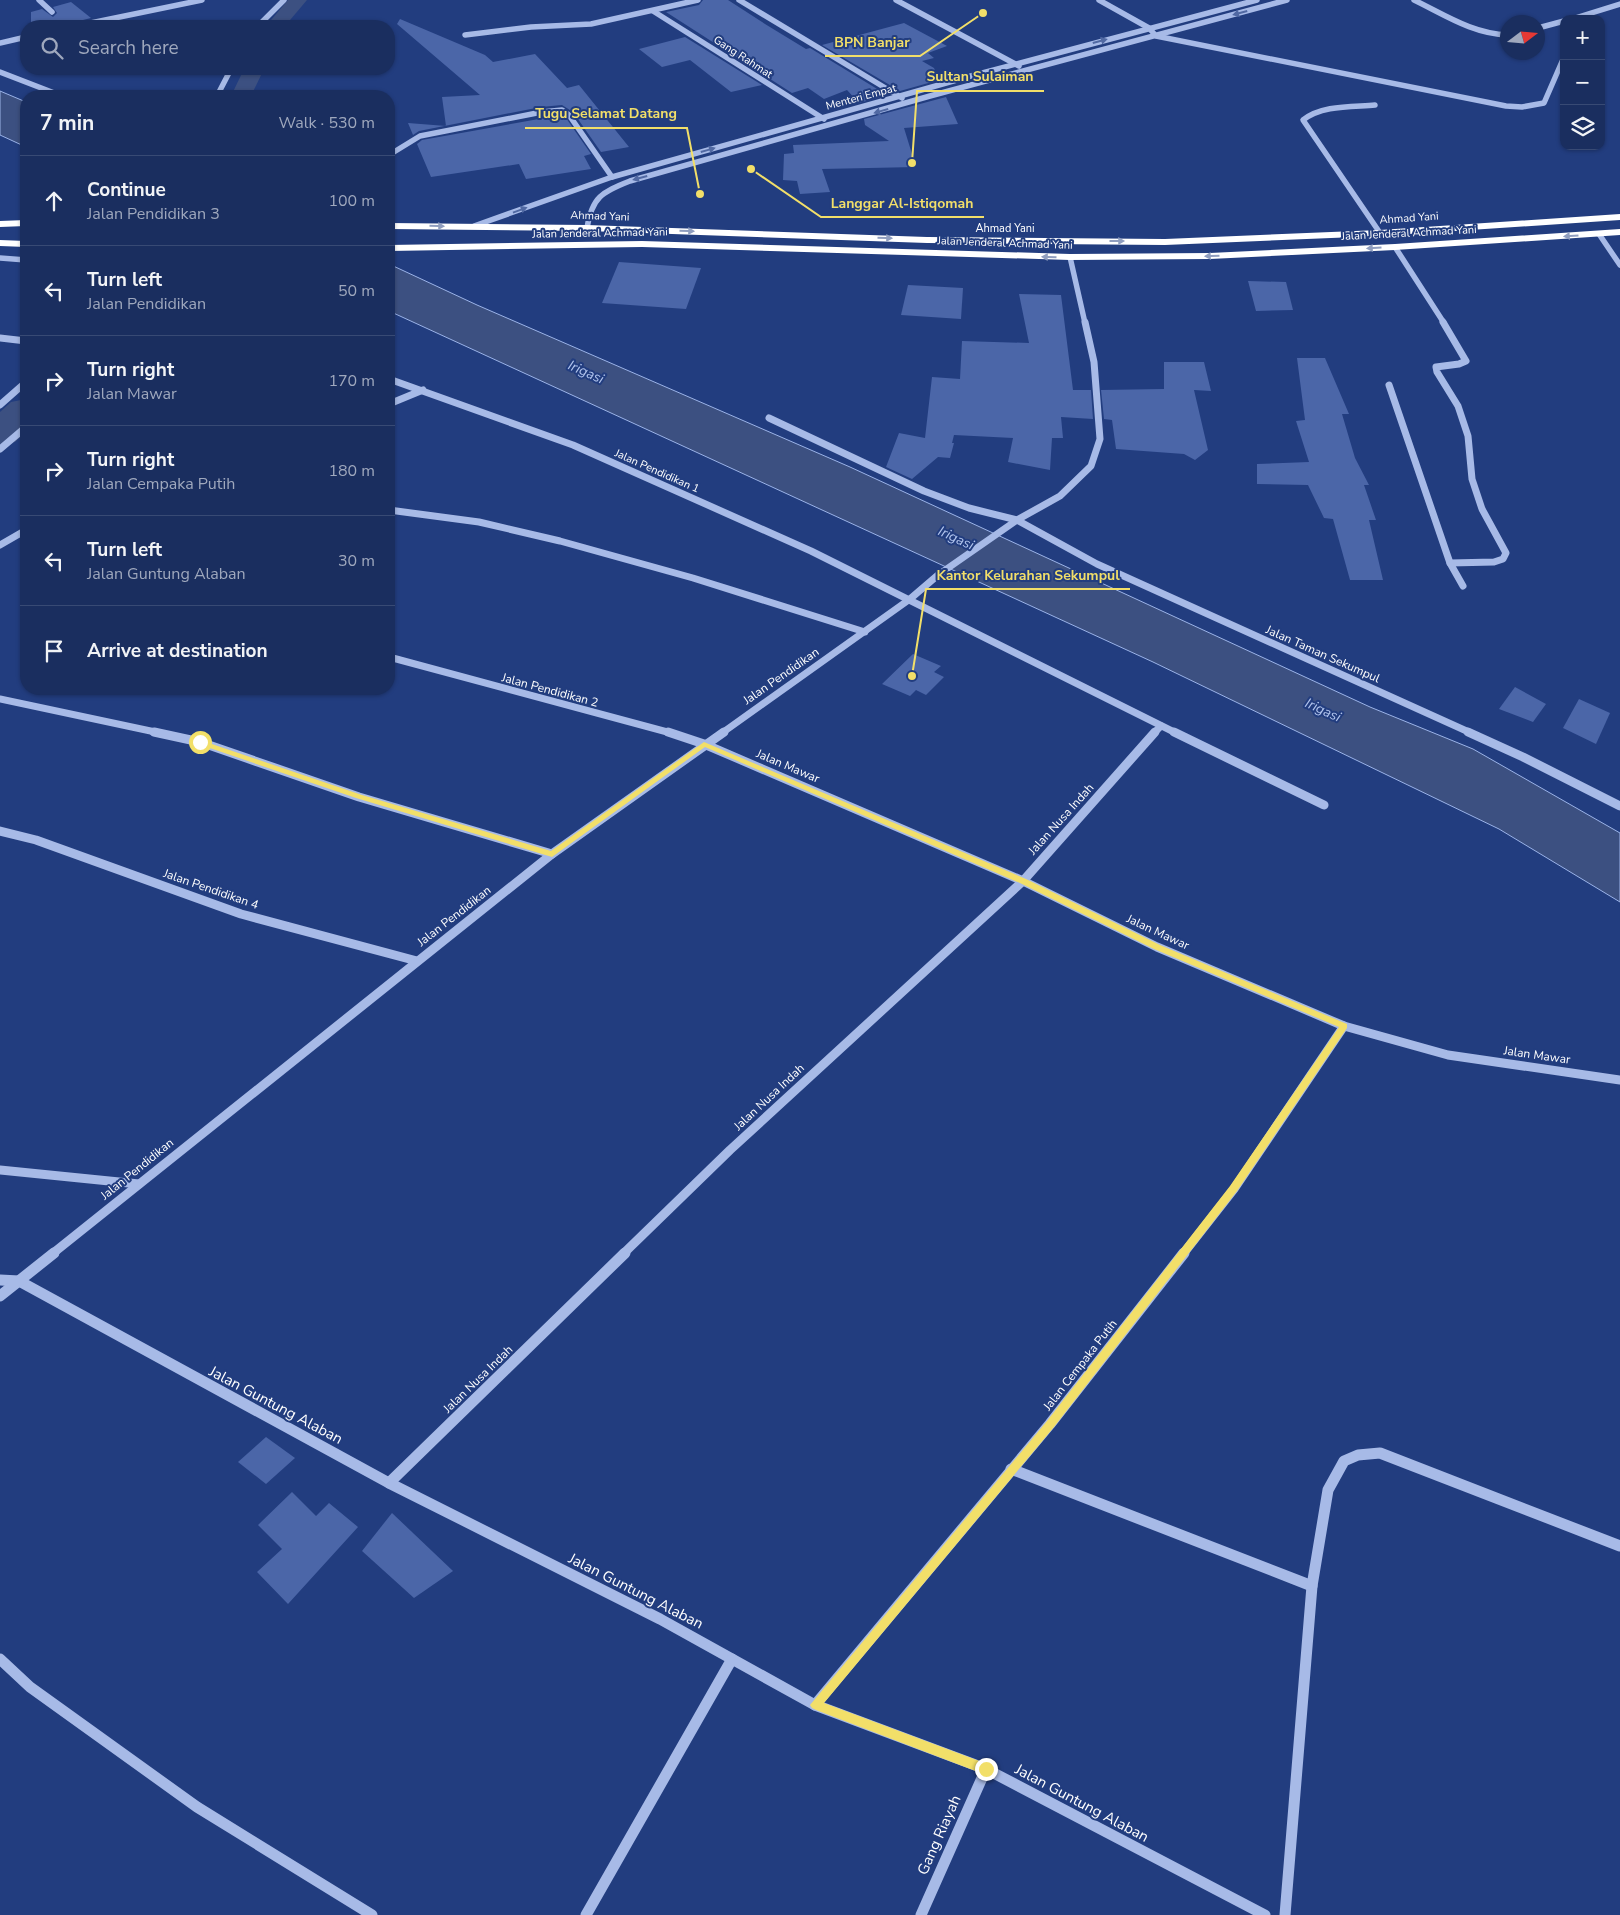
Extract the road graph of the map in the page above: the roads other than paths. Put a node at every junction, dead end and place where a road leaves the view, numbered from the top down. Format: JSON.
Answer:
{"nodes":[{"id":1,"x":39,"y":0,"type":"edge"},
{"id":2,"x":202,"y":0,"type":"edge"},
{"id":3,"x":284,"y":0,"type":"edge"},
{"id":4,"x":670,"y":0,"type":"edge"},
{"id":5,"x":698,"y":0,"type":"edge"},
{"id":6,"x":739,"y":0,"type":"edge"},
{"id":7,"x":896,"y":0,"type":"edge"},
{"id":8,"x":1099,"y":0,"type":"edge"},
{"id":9,"x":1258,"y":0,"type":"edge"},
{"id":10,"x":1288,"y":0,"type":"edge"},
{"id":11,"x":1414,"y":0,"type":"edge"},
{"id":12,"x":683,"y":4,"type":"junction"},
{"id":13,"x":1620,"y":4,"type":"edge"},
{"id":14,"x":1268,"y":5,"type":"junction"},
{"id":15,"x":653,"y":11,"type":"junction"},
{"id":16,"x":52,"y":12,"type":"dead end"},
{"id":17,"x":1587,"y":15,"type":"edge"},
{"id":18,"x":105,"y":20,"type":"edge"},
{"id":19,"x":264,"y":20,"type":"edge"},
{"id":20,"x":1560,"y":22,"type":"edge"},
{"id":21,"x":1545,"y":26,"type":"edge"},
{"id":22,"x":1149,"y":28,"type":"junction"},
{"id":23,"x":465,"y":35,"type":"dead end"},
{"id":24,"x":1500,"y":35,"type":"edge"},
{"id":25,"x":1156,"y":36,"type":"junction"},
{"id":26,"x":20,"y":38,"type":"edge"},
{"id":27,"x":0,"y":43,"type":"edge"},
{"id":28,"x":1077,"y":48,"type":"junction"},
{"id":29,"x":1087,"y":54,"type":"junction"},
{"id":30,"x":1563,"y":60,"type":"edge"},
{"id":31,"x":1017,"y":64,"type":"junction"},
{"id":32,"x":1025,"y":70,"type":"junction"},
{"id":33,"x":0,"y":72,"type":"edge"},
{"id":34,"x":228,"y":75,"type":"edge"},
{"id":35,"x":46,"y":90,"type":"edge"},
{"id":36,"x":219,"y":90,"type":"edge"},
{"id":37,"x":920,"y":90,"type":"junction"},
{"id":38,"x":930,"y":96,"type":"junction"},
{"id":39,"x":900,"y":97,"type":"junction"},
{"id":40,"x":908,"y":103,"type":"junction"},
{"id":41,"x":1375,"y":105,"type":"dead end"},
{"id":42,"x":823,"y":118,"type":"junction"},
{"id":43,"x":832,"y":125,"type":"junction"},
{"id":44,"x":395,"y":152,"type":"edge"},
{"id":45,"x":688,"y":156,"type":"junction"},
{"id":46,"x":699,"y":162,"type":"junction"},
{"id":47,"x":612,"y":177,"type":"junction"},
{"id":48,"x":1620,"y":217,"type":"edge"},
{"id":49,"x":20,"y":223,"type":"edge"},
{"id":50,"x":0,"y":224,"type":"edge"},
{"id":51,"x":395,"y":226,"type":"edge"},
{"id":52,"x":474,"y":226,"type":"junction"},
{"id":53,"x":587,"y":228,"type":"junction"},
{"id":54,"x":1620,"y":232,"type":"edge"},
{"id":55,"x":1380,"y":233,"type":"junction"},
{"id":56,"x":1598,"y":234,"type":"junction"},
{"id":57,"x":799,"y":235,"type":"junction"},
{"id":58,"x":854,"y":237,"type":"junction"},
{"id":59,"x":0,"y":243,"type":"edge"},
{"id":60,"x":20,"y":244,"type":"edge"},
{"id":61,"x":1395,"y":247,"type":"junction"},
{"id":62,"x":395,"y":248,"type":"edge"},
{"id":63,"x":793,"y":248,"type":"junction"},
{"id":64,"x":852,"y":250,"type":"junction"},
{"id":65,"x":1070,"y":257,"type":"junction"},
{"id":66,"x":0,"y":258,"type":"edge"},
{"id":67,"x":20,"y":260,"type":"edge"},
{"id":68,"x":1620,"y":265,"type":"edge"},
{"id":69,"x":0,"y":338,"type":"edge"},
{"id":70,"x":20,"y":341,"type":"edge"},
{"id":71,"x":395,"y":381,"type":"edge"},
{"id":72,"x":1389,"y":385,"type":"dead end"},
{"id":73,"x":20,"y":387,"type":"edge"},
{"id":74,"x":423,"y":390,"type":"junction"},
{"id":75,"x":395,"y":402,"type":"edge"},
{"id":76,"x":0,"y":405,"type":"edge"},
{"id":77,"x":769,"y":418,"type":"dead end"},
{"id":78,"x":20,"y":432,"type":"edge"},
{"id":79,"x":0,"y":449,"type":"edge"},
{"id":80,"x":395,"y":511,"type":"edge"},
{"id":81,"x":1017,"y":520,"type":"junction"},
{"id":82,"x":1003,"y":530,"type":"joint"},
{"id":83,"x":20,"y":533,"type":"edge"},
{"id":84,"x":1,"y":544,"type":"edge"},
{"id":85,"x":1450,"y":563,"type":"junction"},
{"id":86,"x":1463,"y":586,"type":"dead end"},
{"id":87,"x":910,"y":599,"type":"junction"},
{"id":88,"x":865,"y":632,"type":"junction"},
{"id":89,"x":395,"y":659,"type":"edge"},
{"id":90,"x":0,"y":699,"type":"edge"},
{"id":91,"x":1161,"y":726,"type":"junction"},
{"id":92,"x":704,"y":744,"type":"junction"},
{"id":93,"x":1324,"y":805,"type":"dead end"},
{"id":94,"x":1620,"y":806,"type":"edge"},
{"id":95,"x":0,"y":832,"type":"edge"},
{"id":96,"x":552,"y":854,"type":"junction"},
{"id":97,"x":1023,"y":881,"type":"junction"},
{"id":98,"x":417,"y":961,"type":"junction"},
{"id":99,"x":1344,"y":1026,"type":"junction"},
{"id":100,"x":1620,"y":1080,"type":"edge"},
{"id":101,"x":0,"y":1170,"type":"edge"},
{"id":102,"x":138,"y":1184,"type":"junction"},
{"id":103,"x":0,"y":1280,"type":"edge"},
{"id":104,"x":19,"y":1281,"type":"junction"},
{"id":105,"x":0,"y":1296,"type":"edge"},
{"id":106,"x":1011,"y":1469,"type":"junction"},
{"id":107,"x":389,"y":1483,"type":"junction"},
{"id":108,"x":1620,"y":1546,"type":"edge"},
{"id":109,"x":1312,"y":1586,"type":"junction"},
{"id":110,"x":732,"y":1659,"type":"junction"},
{"id":111,"x":0,"y":1660,"type":"edge"},
{"id":112,"x":816,"y":1705,"type":"junction"},
{"id":113,"x":986,"y":1769,"type":"junction"},
{"id":114,"x":372,"y":1915,"type":"edge"},
{"id":115,"x":586,"y":1915,"type":"edge"},
{"id":116,"x":921,"y":1915,"type":"edge"},
{"id":117,"x":1265,"y":1915,"type":"edge"},
{"id":118,"x":1285,"y":1915,"type":"edge"}],
"edges":[{"from":1,"to":16,"type":"street"},
{"from":2,"to":18,"type":"street"},
{"from":3,"to":19,"type":"street"},
{"from":4,"to":12,"type":"street"},
{"from":5,"to":12,"type":"street"},
{"from":6,"to":39,"type":"street"},
{"from":7,"to":31,"type":"street"},
{"from":8,"to":22,"type":"street"},
{"from":9,"to":14,"type":"street"},
{"from":9,"to":22,"type":"street","name":"Menteri Empat"},
{"from":10,"to":14,"type":"street","name":"Menteri Empat"},
{"from":11,"to":24,"type":"street"},
{"from":12,"to":15,"type":"street"},
{"from":13,"to":17,"type":"street"},
{"from":14,"to":25,"type":"street","name":"Menteri Empat","one_way":true},
{"from":15,"to":23,"type":"street"},
{"from":15,"to":42,"type":"street","name":"Gang Rahmat"},
{"from":20,"to":21,"type":"street"},
{"from":22,"to":25,"type":"street"},
{"from":28,"to":22,"type":"street","name":"Menteri Empat","one_way":true},
{"from":25,"to":29,"type":"street","name":"Menteri Empat"},
{"from":25,"to":30,"type":"street"},
{"from":26,"to":27,"type":"street"},
{"from":28,"to":29,"type":"street"},
{"from":28,"to":31,"type":"street","name":"Menteri Empat"},
{"from":29,"to":32,"type":"street","name":"Menteri Empat"},
{"from":31,"to":32,"type":"street"},
{"from":31,"to":37,"type":"street","name":"Menteri Empat"},
{"from":32,"to":38,"type":"street","name":"Menteri Empat"},
{"from":33,"to":35,"type":"street"},
{"from":34,"to":36,"type":"street"},
{"from":37,"to":38,"type":"street"},
{"from":37,"to":39,"type":"street","name":"Menteri Empat"},
{"from":38,"to":40,"type":"street","name":"Menteri Empat"},
{"from":39,"to":40,"type":"street"},
{"from":39,"to":42,"type":"street","name":"Menteri Empat"},
{"from":40,"to":43,"type":"street","name":"Menteri Empat","one_way":true},
{"from":41,"to":55,"type":"street"},
{"from":42,"to":43,"type":"street"},
{"from":45,"to":42,"type":"street","name":"Menteri Empat","one_way":true},
{"from":43,"to":46,"type":"street","name":"Menteri Empat"},
{"from":44,"to":47,"type":"street"},
{"from":45,"to":46,"type":"street"},
{"from":45,"to":47,"type":"street","name":"Menteri Empat"},
{"from":46,"to":53,"type":"street","name":"Menteri Empat","one_way":true},
{"from":52,"to":47,"type":"street","name":"Menteri Empat","one_way":true},
{"from":48,"to":55,"type":"highway","name":"Ahmad Yani"},
{"from":49,"to":50,"type":"highway"},
{"from":51,"to":52,"type":"highway","name":"Ahmad Yani","one_way":true},
{"from":52,"to":53,"type":"highway","name":"Ahmad Yani"},
{"from":53,"to":57,"type":"highway","name":"Ahmad Yani","one_way":true},
{"from":54,"to":56,"type":"highway","name":"Jalan Jenderal Achmad Yani"},
{"from":58,"to":55,"type":"highway","name":"Ahmad Yani","one_way":true},
{"from":56,"to":61,"type":"highway","name":"Jalan Jenderal Achmad Yani","one_way":true},
{"from":56,"to":68,"type":"street"},
{"from":57,"to":58,"type":"highway","name":"Ahmad Yani"},
{"from":57,"to":63,"type":"highway"},
{"from":58,"to":64,"type":"highway"},
{"from":59,"to":60,"type":"highway"},
{"from":61,"to":65,"type":"highway","name":"Jalan Jenderal Achmad Yani","one_way":true},
{"from":61,"to":85,"type":"street"},
{"from":62,"to":63,"type":"highway","name":"Jalan Jenderal Achmad Yani"},
{"from":63,"to":64,"type":"highway","name":"Jalan Jenderal Achmad Yani"},
{"from":65,"to":64,"type":"highway","name":"Jalan Jenderal Achmad Yani","one_way":true},
{"from":65,"to":81,"type":"street"},
{"from":66,"to":67,"type":"street"},
{"from":69,"to":70,"type":"street"},
{"from":71,"to":74,"type":"street","name":"Jalan Pendidikan 1"},
{"from":72,"to":85,"type":"street"},
{"from":73,"to":76,"type":"street"},
{"from":74,"to":75,"type":"street"},
{"from":74,"to":87,"type":"street","name":"Jalan Pendidikan 1"},
{"from":77,"to":81,"type":"street","name":"Jalan Taman Sekumpul"},
{"from":78,"to":79,"type":"street"},
{"from":80,"to":88,"type":"street"},
{"from":81,"to":82,"type":"street"},
{"from":81,"to":94,"type":"street","name":"Jalan Taman Sekumpul"},
{"from":82,"to":87,"type":"street","name":"Jalan Pendidikan"},
{"from":83,"to":84,"type":"street"},
{"from":85,"to":86,"type":"street"},
{"from":87,"to":88,"type":"street","name":"Jalan Pendidikan"},
{"from":87,"to":91,"type":"street","name":"Jalan Pendidikan 1"},
{"from":88,"to":92,"type":"street","name":"Jalan Pendidikan"},
{"from":89,"to":92,"type":"street","name":"Jalan Pendidikan 2"},
{"from":90,"to":96,"type":"street"},
{"from":91,"to":93,"type":"street"},
{"from":91,"to":97,"type":"street","name":"Jalan Nusa Indah"},
{"from":92,"to":96,"type":"street","name":"Jalan Pendidikan"},
{"from":92,"to":97,"type":"street","name":"Jalan Mawar"},
{"from":95,"to":98,"type":"street","name":"Jalan Pendidikan 4"},
{"from":96,"to":98,"type":"street","name":"Jalan Pendidikan"},
{"from":97,"to":99,"type":"street","name":"Jalan Mawar"},
{"from":97,"to":107,"type":"street","name":"Jalan Nusa Indah"},
{"from":98,"to":102,"type":"street","name":"Jalan Pendidikan"},
{"from":99,"to":100,"type":"street","name":"Jalan Mawar"},
{"from":99,"to":106,"type":"street","name":"Jalan Cempaka Putih"},
{"from":101,"to":102,"type":"street"},
{"from":102,"to":104,"type":"street","name":"Jalan Pendidikan"},
{"from":103,"to":104,"type":"street","name":"Jalan Guntung Alaban"},
{"from":104,"to":105,"type":"street","name":"Jalan Pendidikan"},
{"from":104,"to":107,"type":"street","name":"Jalan Guntung Alaban"},
{"from":106,"to":109,"type":"street"},
{"from":106,"to":112,"type":"street","name":"Jalan Cempaka Putih"},
{"from":107,"to":110,"type":"street","name":"Jalan Guntung Alaban"},
{"from":108,"to":109,"type":"street"},
{"from":109,"to":118,"type":"street"},
{"from":110,"to":112,"type":"street","name":"Jalan Guntung Alaban"},
{"from":110,"to":115,"type":"street"},
{"from":111,"to":114,"type":"street"},
{"from":112,"to":113,"type":"street","name":"Jalan Guntung Alaban"},
{"from":113,"to":116,"type":"street","name":"Gang Riayah"},
{"from":113,"to":117,"type":"street","name":"Jalan Guntung Alaban"}]}
